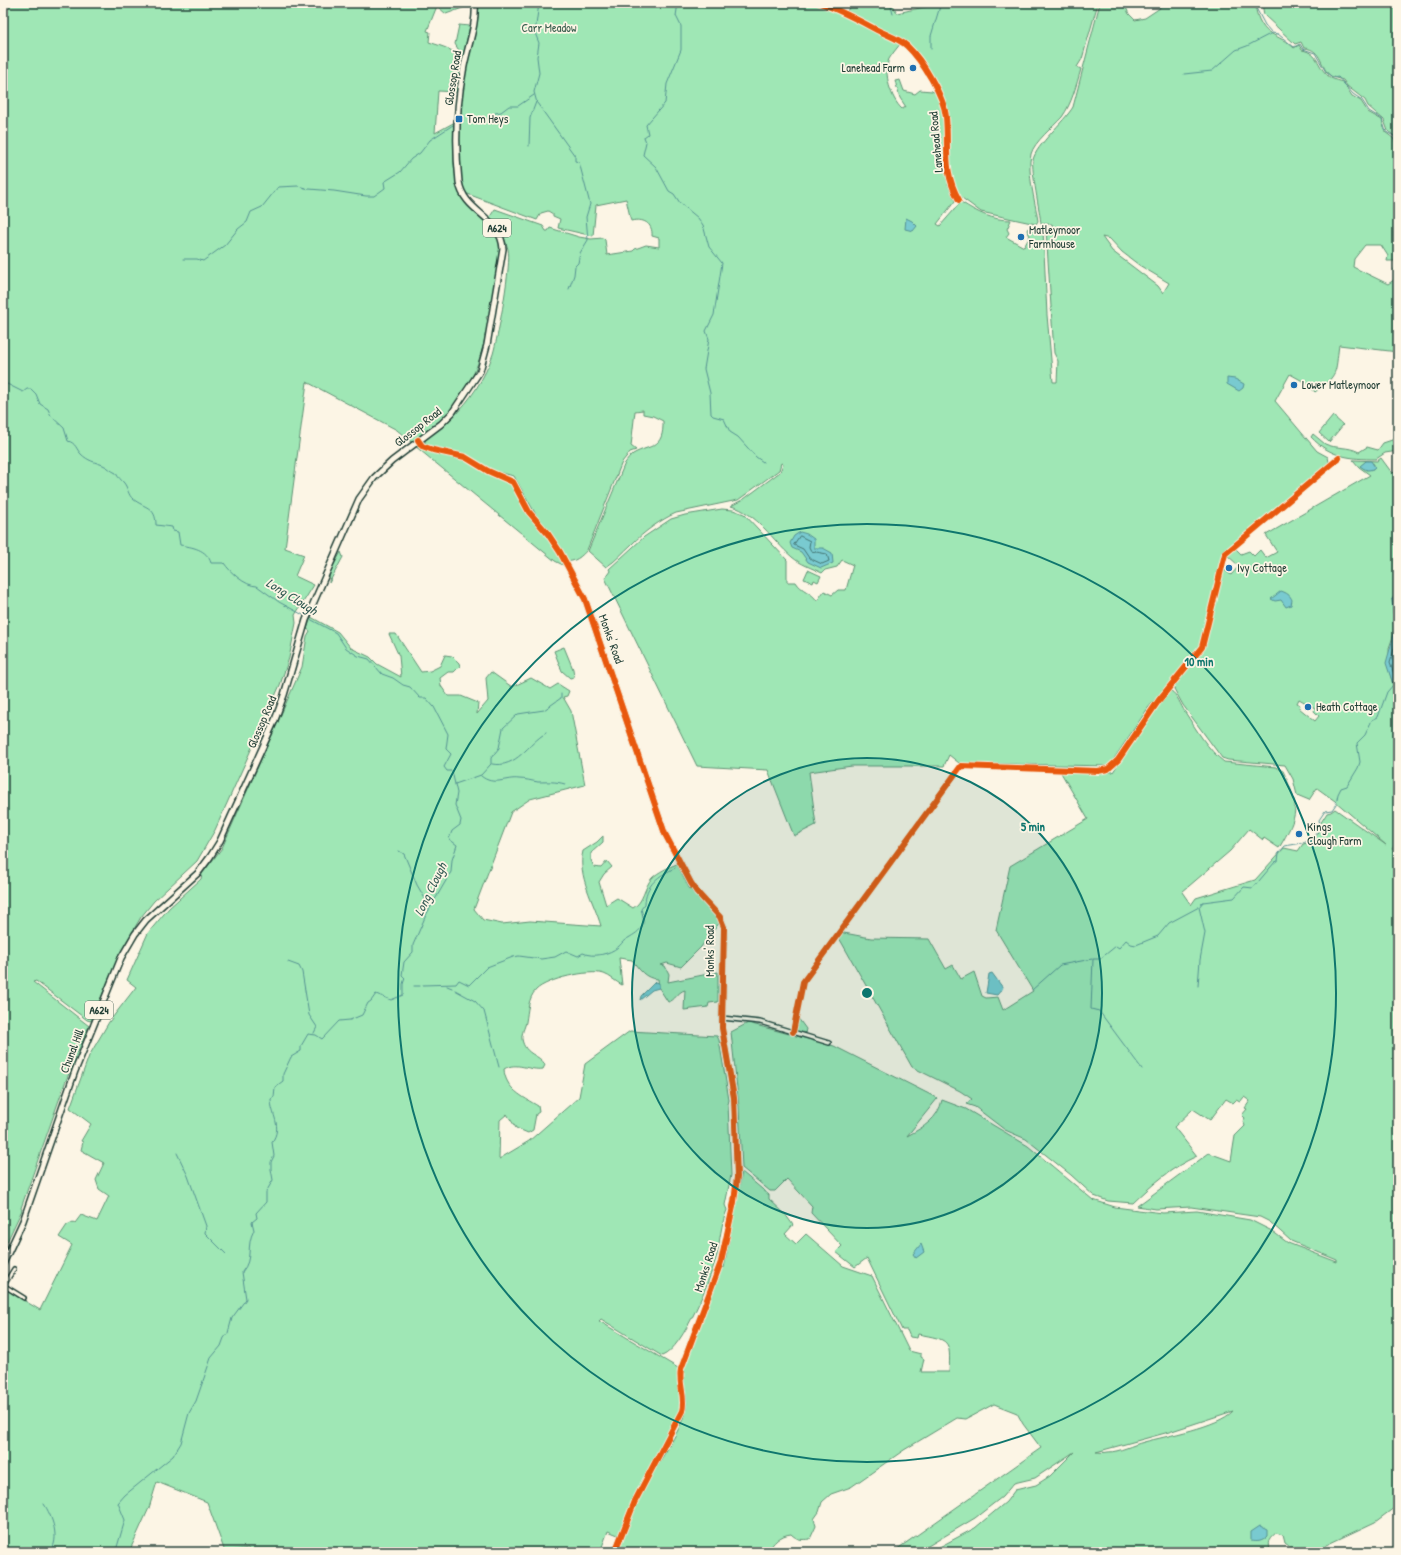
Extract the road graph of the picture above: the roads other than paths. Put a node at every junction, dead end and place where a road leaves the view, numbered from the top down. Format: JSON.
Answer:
{"nodes":[{"id":1,"x":475,"y":3,"type":"edge"},
{"id":2,"x":820,"y":3,"type":"edge"},
{"id":3,"x":959,"y":200,"type":"dead end"},
{"id":4,"x":418,"y":440,"type":"junction"},
{"id":5,"x":1339,"y":458,"type":"dead end"},
{"id":6,"x":246,"y":786,"type":"joint"},
{"id":7,"x":722,"y":1018,"type":"junction"},
{"id":8,"x":793,"y":1032,"type":"junction"},
{"id":9,"x":829,"y":1043,"type":"dead end"},
{"id":10,"x":3,"y":1264,"type":"edge"},
{"id":11,"x":14,"y":1269,"type":"dead end"},
{"id":12,"x":3,"y":1285,"type":"edge"},
{"id":13,"x":24,"y":1298,"type":"dead end"},
{"id":14,"x":616,"y":1552,"type":"edge"}],
"edges":[{"from":1,"to":4,"type":"main road","name":"Glossop Road","number":"A624"},
{"from":2,"to":3,"type":"street","name":"Lanehead Road"},
{"from":4,"to":6,"type":"main road","name":"Glossop Road","number":"A624"},
{"from":4,"to":7,"type":"street","name":"Monks' Road"},
{"from":5,"to":8,"type":"street"},
{"from":6,"to":10,"type":"main road","name":"Chunal Hill","number":"A624"},
{"from":7,"to":8,"type":"street"},
{"from":7,"to":14,"type":"street","name":"Monks' Road"},
{"from":8,"to":9,"type":"street"},
{"from":11,"to":12,"type":"street"},
{"from":12,"to":13,"type":"street"}]}
